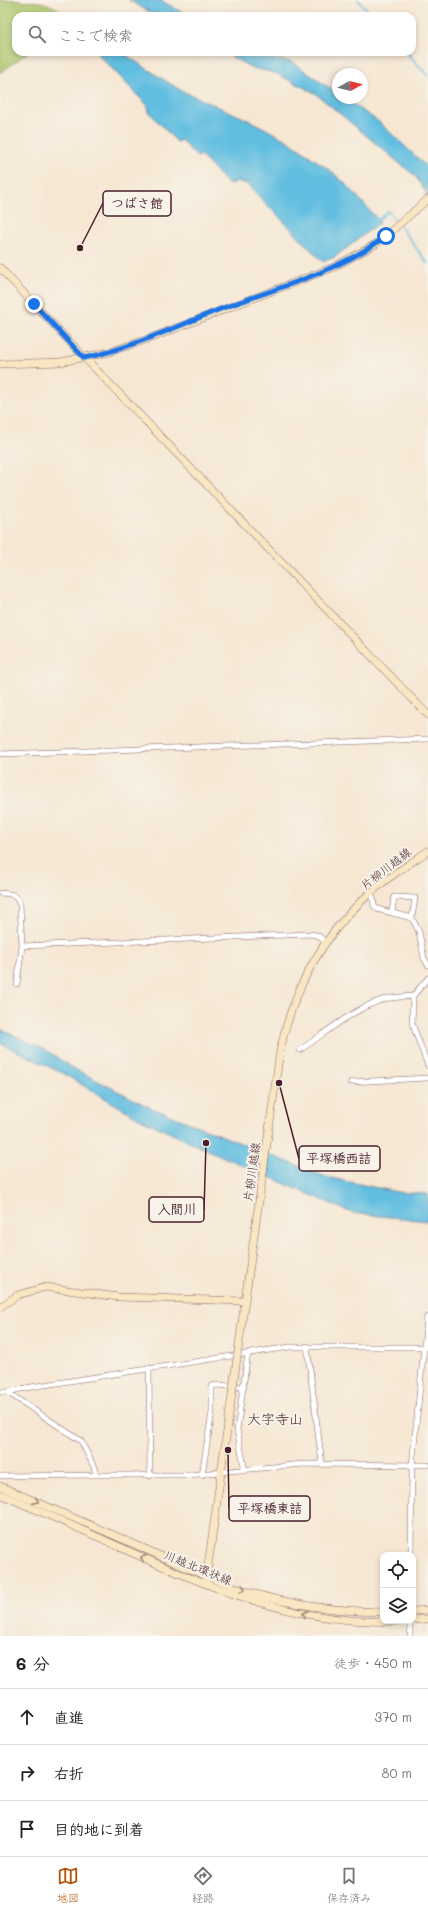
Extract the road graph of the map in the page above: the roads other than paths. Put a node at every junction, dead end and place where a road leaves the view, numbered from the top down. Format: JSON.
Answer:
{"nodes":[{"id":1,"x":428,"y":198,"type":"edge"},
{"id":2,"x":0,"y":268,"type":"edge"},
{"id":3,"x":84,"y":358,"type":"junction"},
{"id":4,"x":0,"y":364,"type":"edge"},
{"id":5,"x":428,"y":715,"type":"edge"},
{"id":6,"x":428,"y":739,"type":"edge"},
{"id":7,"x":0,"y":754,"type":"edge"},
{"id":8,"x":428,"y":850,"type":"edge"},
{"id":9,"x":0,"y":893,"type":"edge"},
{"id":10,"x":370,"y":893,"type":"junction"},
{"id":11,"x":392,"y":913,"type":"junction"},
{"id":12,"x":412,"y":918,"type":"junction"},
{"id":13,"x":325,"y":942,"type":"junction"},
{"id":14,"x":22,"y":946,"type":"junction"},
{"id":15,"x":428,"y":965,"type":"edge"},
{"id":16,"x":428,"y":978,"type":"edge"},
{"id":17,"x":18,"y":984,"type":"dead end"},
{"id":18,"x":413,"y":996,"type":"junction"},
{"id":19,"x":300,"y":1050,"type":"dead end"},
{"id":20,"x":428,"y":1066,"type":"edge"},
{"id":21,"x":428,"y":1078,"type":"edge"},
{"id":22,"x":350,"y":1082,"type":"dead end"},
{"id":23,"x":245,"y":1301,"type":"junction"},
{"id":24,"x":0,"y":1307,"type":"edge"},
{"id":25,"x":427,"y":1317,"type":"edge"},
{"id":26,"x":308,"y":1346,"type":"junction"},
{"id":27,"x":426,"y":1347,"type":"edge"},
{"id":28,"x":248,"y":1353,"type":"junction"},
{"id":29,"x":150,"y":1368,"type":"junction"},
{"id":30,"x":244,"y":1387,"type":"junction"},
{"id":31,"x":0,"y":1392,"type":"edge"},
{"id":32,"x":7,"y":1392,"type":"junction"},
{"id":33,"x":322,"y":1464,"type":"junction"},
{"id":34,"x":428,"y":1465,"type":"edge"},
{"id":35,"x":412,"y":1466,"type":"junction"},
{"id":36,"x":245,"y":1471,"type":"junction"},
{"id":37,"x":221,"y":1473,"type":"junction"},
{"id":38,"x":202,"y":1475,"type":"junction"},
{"id":39,"x":0,"y":1476,"type":"edge"},
{"id":40,"x":96,"y":1476,"type":"junction"},
{"id":41,"x":150,"y":1476,"type":"junction"},
{"id":42,"x":0,"y":1486,"type":"edge"},
{"id":43,"x":0,"y":1494,"type":"edge"},
{"id":44,"x":411,"y":1552,"type":"edge"},
{"id":45,"x":206,"y":1576,"type":"junction"},
{"id":46,"x":205,"y":1584,"type":"junction"},
{"id":47,"x":428,"y":1610,"type":"edge"},
{"id":48,"x":416,"y":1611,"type":"edge"},
{"id":49,"x":380,"y":1612,"type":"edge"},
{"id":50,"x":428,"y":1619,"type":"edge"},
{"id":51,"x":416,"y":1620,"type":"edge"},
{"id":52,"x":380,"y":1621,"type":"edge"},
{"id":53,"x":412,"y":1624,"type":"edge"},
{"id":54,"x":410,"y":1636,"type":"edge"}],
"edges":[{"from":1,"to":3,"type":"main road"},
{"from":2,"to":3,"type":"main road"},
{"from":3,"to":4,"type":"main road"},
{"from":3,"to":5,"type":"main road"},
{"from":6,"to":7,"type":"street"},
{"from":8,"to":10,"type":"main road","name":"片柳川越線"},
{"from":9,"to":14,"type":"street"},
{"from":10,"to":11,"type":"street"},
{"from":10,"to":13,"type":"main road","name":"片柳川越線"},
{"from":11,"to":12,"type":"street"},
{"from":11,"to":12,"type":"street"},
{"from":12,"to":15,"type":"street"},
{"from":13,"to":14,"type":"street"},
{"from":13,"to":23,"type":"main road","name":"片柳川越線"},
{"from":14,"to":17,"type":"street"},
{"from":16,"to":18,"type":"street"},
{"from":18,"to":19,"type":"street"},
{"from":18,"to":20,"type":"street"},
{"from":21,"to":22,"type":"street"},
{"from":23,"to":24,"type":"main road"},
{"from":23,"to":37,"type":"main road","name":"片柳川越線","bridge":true},
{"from":25,"to":27,"type":"street"},
{"from":26,"to":27,"type":"street"},
{"from":26,"to":28,"type":"street"},
{"from":26,"to":33,"type":"street"},
{"from":27,"to":35,"type":"street"},
{"from":28,"to":29,"type":"street"},
{"from":28,"to":30,"type":"street"},
{"from":29,"to":32,"type":"street"},
{"from":29,"to":41,"type":"street"},
{"from":30,"to":36,"type":"street"},
{"from":30,"to":38,"type":"street"},
{"from":31,"to":32,"type":"street"},
{"from":32,"to":40,"type":"street"},
{"from":33,"to":35,"type":"street"},
{"from":33,"to":36,"type":"street"},
{"from":34,"to":35,"type":"street"},
{"from":35,"to":44,"type":"street"},
{"from":36,"to":37,"type":"street"},
{"from":37,"to":38,"type":"street"},
{"from":37,"to":45,"type":"main road","name":"片柳川越線"},
{"from":38,"to":41,"type":"street"},
{"from":39,"to":40,"type":"street"},
{"from":40,"to":41,"type":"street"},
{"from":42,"to":45,"type":"main road","name":"川越北環状線","one_way":true},
{"from":46,"to":43,"type":"main road","name":"川越北環状線","one_way":true},
{"from":45,"to":46,"type":"main road","name":"片柳川越線"},
{"from":45,"to":49,"type":"main road","name":"川越北環状線","one_way":true},
{"from":52,"to":46,"type":"main road","name":"川越北環状線","one_way":true},
{"from":47,"to":48,"type":"main road"},
{"from":50,"to":51,"type":"main road"},
{"from":53,"to":54,"type":"street"}]}
